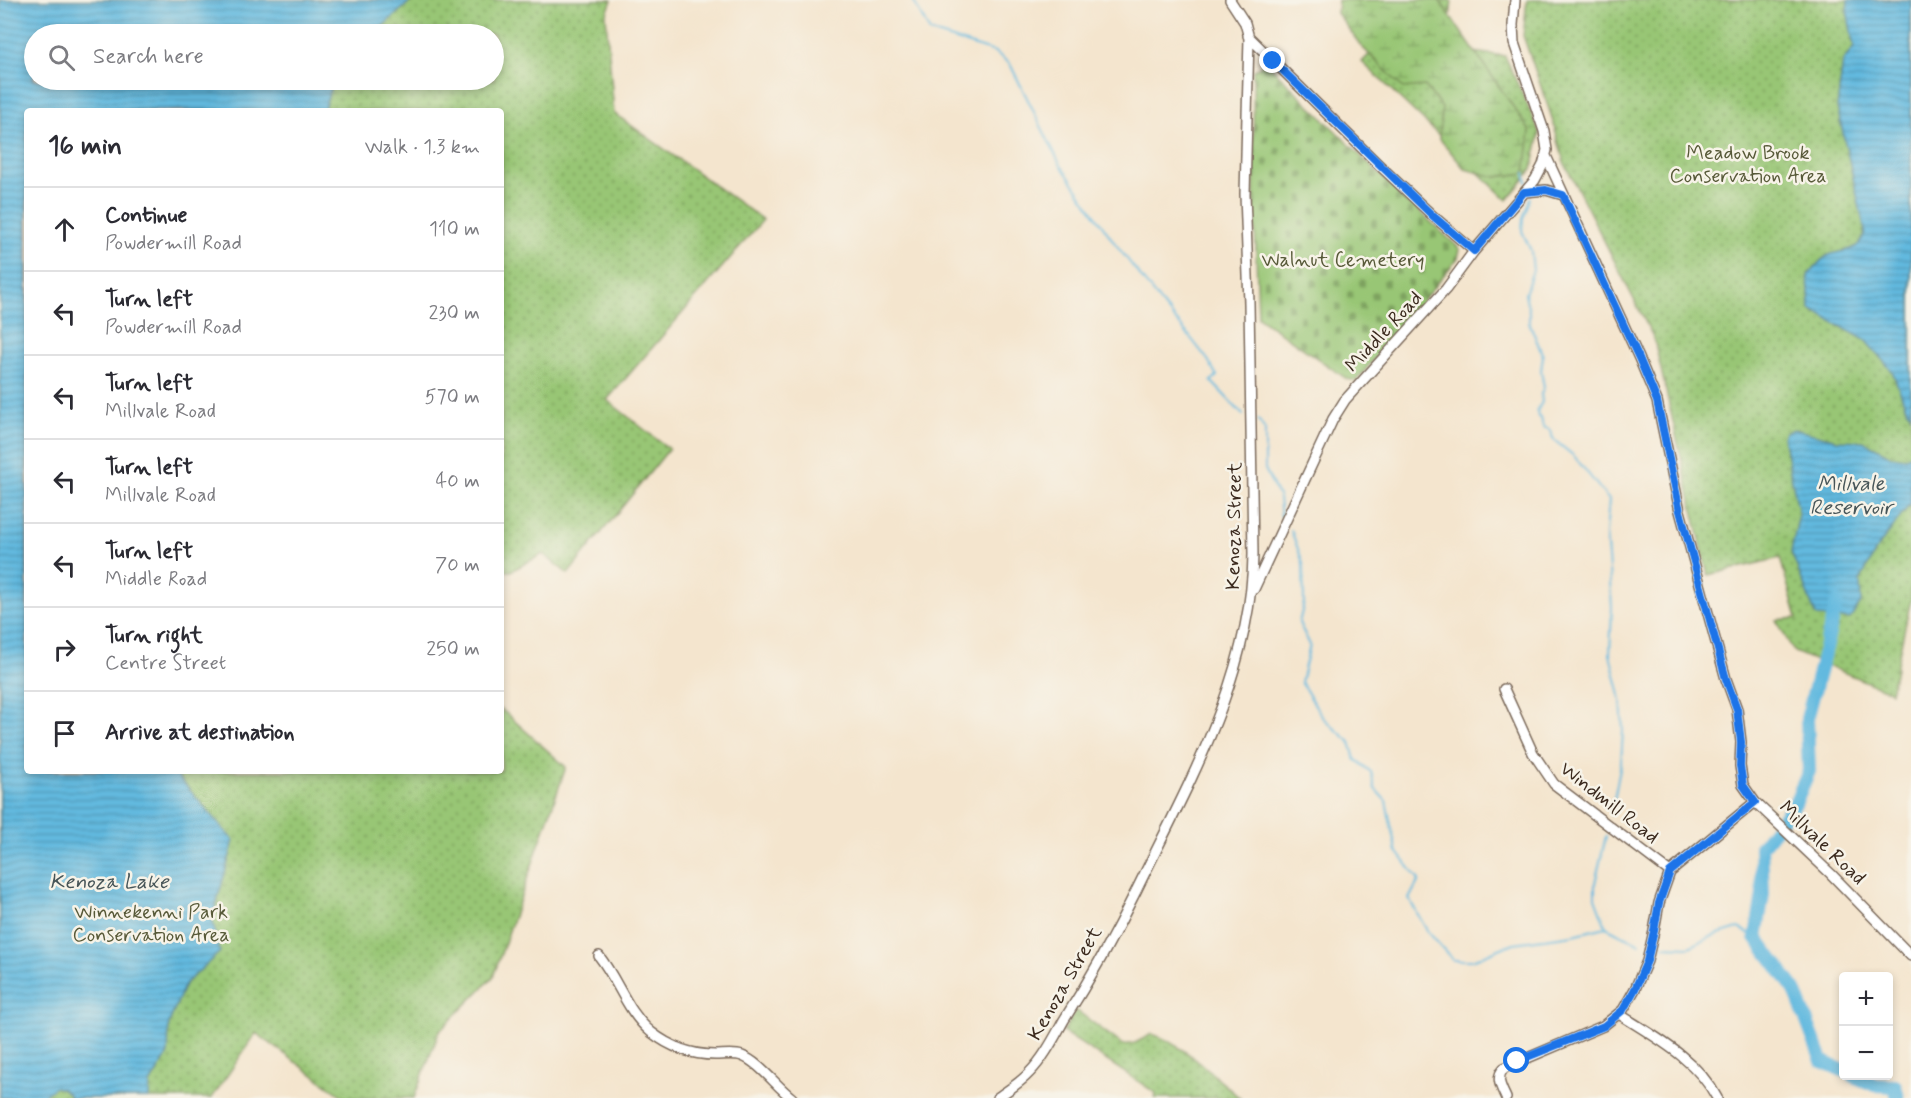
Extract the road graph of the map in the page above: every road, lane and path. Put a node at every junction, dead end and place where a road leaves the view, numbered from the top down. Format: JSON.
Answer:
{"nodes":[{"id":1,"x":1230,"y":0,"type":"edge"},
{"id":2,"x":1515,"y":0,"type":"edge"},
{"id":3,"x":1248,"y":36,"type":"junction"},
{"id":4,"x":1546,"y":156,"type":"junction"},
{"id":5,"x":1524,"y":192,"type":"junction"},
{"id":6,"x":1563,"y":195,"type":"junction"},
{"id":7,"x":1474,"y":251,"type":"junction"},
{"id":8,"x":1251,"y":596,"type":"junction"},
{"id":9,"x":1504,"y":689,"type":"dead end"},
{"id":10,"x":1755,"y":802,"type":"junction"},
{"id":11,"x":1670,"y":872,"type":"junction"},
{"id":12,"x":599,"y":956,"type":"dead end"},
{"id":13,"x":1911,"y":956,"type":"edge"},
{"id":14,"x":1619,"y":1014,"type":"junction"},
{"id":15,"x":792,"y":1098,"type":"edge"},
{"id":16,"x":997,"y":1098,"type":"edge"},
{"id":17,"x":1506,"y":1098,"type":"edge"},
{"id":18,"x":1717,"y":1098,"type":"edge"}],
"edges":[{"from":1,"to":3,"type":"street","name":"Kenoza Street"},
{"from":2,"to":4,"type":"street"},
{"from":3,"to":7,"type":"street"},
{"from":3,"to":8,"type":"street","name":"Kenoza Street"},
{"from":4,"to":5,"type":"street","name":"Middle Road"},
{"from":4,"to":6,"type":"street","name":"Millvale Road"},
{"from":5,"to":6,"type":"street"},
{"from":5,"to":7,"type":"street","name":"Middle Road"},
{"from":6,"to":10,"type":"street","name":"Millvale Road"},
{"from":7,"to":8,"type":"street","name":"Middle Road"},
{"from":8,"to":16,"type":"street","name":"Kenoza Street"},
{"from":9,"to":11,"type":"street","name":"Windmill Road"},
{"from":10,"to":11,"type":"street"},
{"from":10,"to":13,"type":"street","name":"Millvale Road"},
{"from":11,"to":14,"type":"street"},
{"from":12,"to":15,"type":"street"},
{"from":14,"to":17,"type":"street"},
{"from":14,"to":18,"type":"street"}]}
